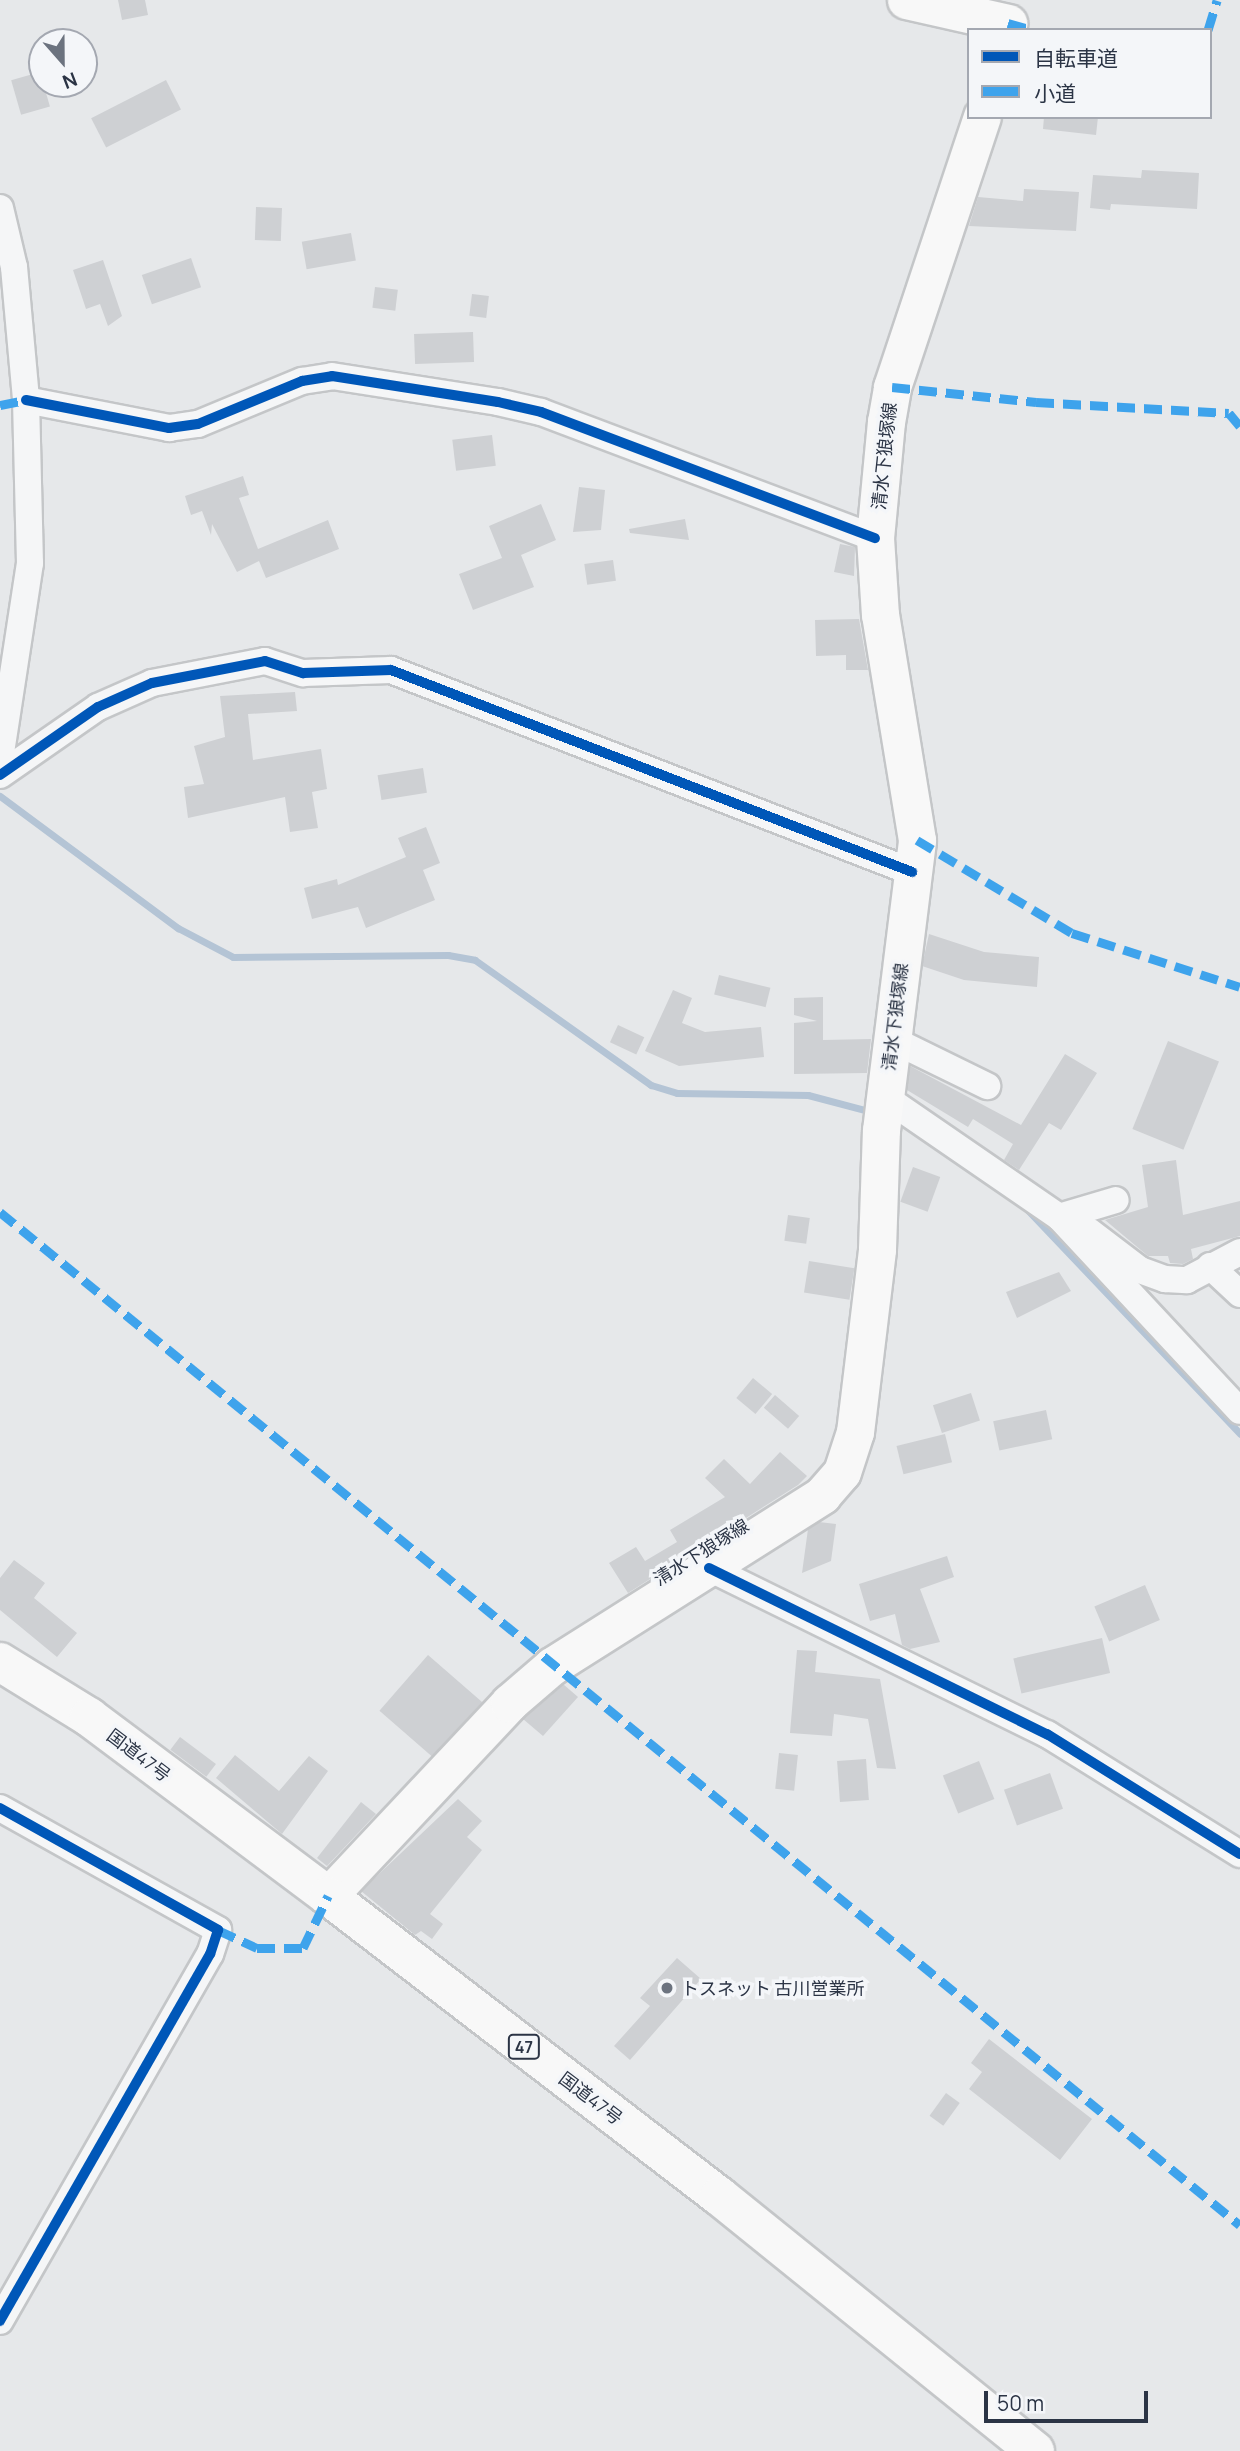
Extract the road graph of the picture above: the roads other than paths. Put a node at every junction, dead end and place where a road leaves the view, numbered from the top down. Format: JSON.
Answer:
{"nodes":[{"id":1,"x":906,"y":0,"type":"edge"},
{"id":2,"x":1010,"y":18,"type":"edge"},
{"id":3,"x":981,"y":119,"type":"edge"},
{"id":4,"x":0,"y":208,"type":"edge"},
{"id":5,"x":26,"y":400,"type":"junction"},
{"id":6,"x":875,"y":538,"type":"junction"},
{"id":7,"x":0,"y":760,"type":"edge"},
{"id":8,"x":0,"y":775,"type":"edge"},
{"id":9,"x":912,"y":872,"type":"junction"},
{"id":10,"x":893,"y":1040,"type":"junction"},
{"id":11,"x":988,"y":1086,"type":"dead end"},
{"id":12,"x":884,"y":1111,"type":"junction"},
{"id":13,"x":1116,"y":1200,"type":"dead end"},
{"id":14,"x":1059,"y":1217,"type":"junction"},
{"id":15,"x":1240,"y":1252,"type":"edge"},
{"id":16,"x":1210,"y":1266,"type":"junction"},
{"id":17,"x":1240,"y":1294,"type":"edge"},
{"id":18,"x":1240,"y":1411,"type":"edge"},
{"id":19,"x":709,"y":1568,"type":"junction"},
{"id":20,"x":0,"y":1662,"type":"edge"},
{"id":21,"x":0,"y":1808,"type":"edge"},
{"id":22,"x":1240,"y":1854,"type":"edge"},
{"id":23,"x":328,"y":1896,"type":"junction"},
{"id":24,"x":0,"y":2321,"type":"edge"},
{"id":25,"x":1035,"y":2451,"type":"edge"}],
"edges":[{"from":1,"to":2,"type":"main road"},
{"from":3,"to":6,"type":"main road","name":"清水下狼塚線"},
{"from":4,"to":5,"type":"street"},
{"from":5,"to":6,"type":"street"},
{"from":5,"to":7,"type":"street"},
{"from":6,"to":9,"type":"main road","name":"清水下狼塚線"},
{"from":8,"to":9,"type":"street"},
{"from":9,"to":10,"type":"main road","name":"清水下狼塚線"},
{"from":10,"to":11,"type":"street"},
{"from":10,"to":12,"type":"main road","name":"清水下狼塚線"},
{"from":12,"to":14,"type":"street"},
{"from":12,"to":19,"type":"main road","name":"清水下狼塚線"},
{"from":13,"to":14,"type":"street"},
{"from":14,"to":16,"type":"street"},
{"from":14,"to":18,"type":"street"},
{"from":15,"to":16,"type":"street"},
{"from":16,"to":17,"type":"street"},
{"from":19,"to":22,"type":"street"},
{"from":19,"to":23,"type":"main road","name":"清水下狼塚線"},
{"from":20,"to":23,"type":"highway","name":"国道47号","number":"47"},
{"from":21,"to":24,"type":"street"},
{"from":23,"to":25,"type":"highway","name":"国道47号","number":"47"}]}
